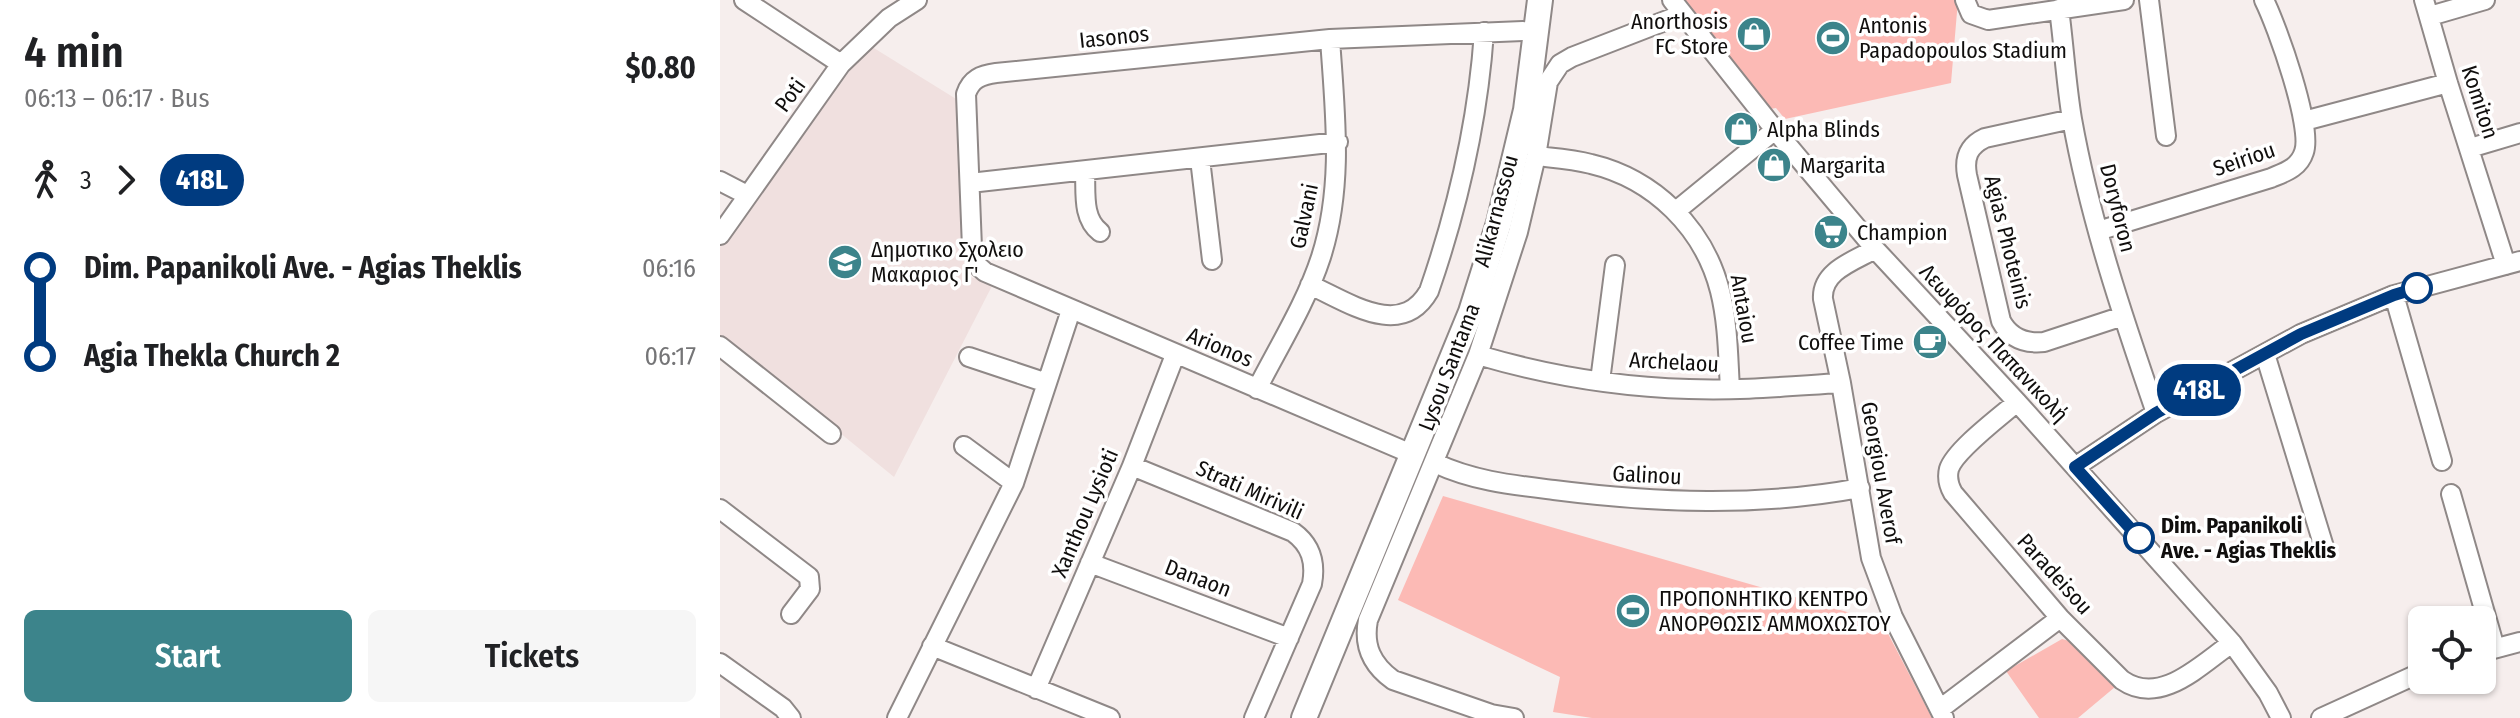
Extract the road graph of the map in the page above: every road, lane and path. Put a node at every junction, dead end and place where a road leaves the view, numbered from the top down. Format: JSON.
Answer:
{"nodes":[{"id":1,"x":744,"y":0,"type":"edge"},
{"id":2,"x":917,"y":0,"type":"edge"},
{"id":3,"x":1526,"y":0,"type":"edge"},
{"id":4,"x":1540,"y":0,"type":"edge"},
{"id":5,"x":1965,"y":0,"type":"edge"},
{"id":6,"x":2124,"y":0,"type":"edge"},
{"id":7,"x":2149,"y":0,"type":"edge"},
{"id":8,"x":2485,"y":0,"type":"edge"},
{"id":9,"x":2267,"y":6,"type":"edge"},
{"id":10,"x":1677,"y":7,"type":"edge"},
{"id":11,"x":2427,"y":8,"type":"edge"},
{"id":12,"x":2059,"y":9,"type":"junction"},
{"id":13,"x":1523,"y":31,"type":"junction"},
{"id":14,"x":1484,"y":32,"type":"junction"},
{"id":15,"x":1330,"y":39,"type":"junction"},
{"id":16,"x":841,"y":64,"type":"junction"},
{"id":17,"x":2448,"y":83,"type":"junction"},
{"id":18,"x":2072,"y":119,"type":"junction"},
{"id":19,"x":2304,"y":121,"type":"junction"},
{"id":20,"x":1775,"y":130,"type":"junction"},
{"id":21,"x":2520,"y":133,"type":"edge"},
{"id":22,"x":2166,"y":136,"type":"dead end"},
{"id":23,"x":1338,"y":142,"type":"junction"},
{"id":24,"x":2470,"y":148,"type":"junction"},
{"id":25,"x":1536,"y":156,"type":"junction"},
{"id":26,"x":1200,"y":159,"type":"junction"},
{"id":27,"x":1085,"y":171,"type":"junction"},
{"id":28,"x":720,"y":181,"type":"edge"},
{"id":29,"x":970,"y":183,"type":"junction"},
{"id":30,"x":747,"y":195,"type":"junction"},
{"id":31,"x":1676,"y":211,"type":"junction"},
{"id":32,"x":2098,"y":231,"type":"junction"},
{"id":33,"x":1100,"y":232,"type":"dead end"},
{"id":34,"x":720,"y":235,"type":"edge"},
{"id":35,"x":1875,"y":249,"type":"junction"},
{"id":36,"x":1212,"y":260,"type":"dead end"},
{"id":37,"x":2513,"y":263,"type":"edge"},
{"id":38,"x":1615,"y":265,"type":"dead end"},
{"id":39,"x":1007,"y":284,"type":"joint"},
{"id":40,"x":1310,"y":285,"type":"junction"},
{"id":41,"x":2394,"y":295,"type":"junction"},
{"id":42,"x":1071,"y":310,"type":"junction"},
{"id":43,"x":2123,"y":316,"type":"junction"},
{"id":44,"x":720,"y":346,"type":"edge"},
{"id":45,"x":2265,"y":354,"type":"junction"},
{"id":46,"x":1175,"y":355,"type":"junction"},
{"id":47,"x":1478,"y":355,"type":"junction"},
{"id":48,"x":969,"y":357,"type":"dead end"},
{"id":49,"x":1600,"y":381,"type":"junction"},
{"id":50,"x":1047,"y":383,"type":"junction"},
{"id":51,"x":1841,"y":383,"type":"junction"},
{"id":52,"x":1257,"y":389,"type":"junction"},
{"id":53,"x":1730,"y":389,"type":"junction"},
{"id":54,"x":2017,"y":402,"type":"junction"},
{"id":55,"x":2156,"y":413,"type":"junction"},
{"id":56,"x":831,"y":434,"type":"dead end"},
{"id":57,"x":964,"y":446,"type":"dead end"},
{"id":58,"x":1417,"y":456,"type":"junction"},
{"id":59,"x":2442,"y":461,"type":"dead end"},
{"id":60,"x":1132,"y":466,"type":"junction"},
{"id":61,"x":2075,"y":467,"type":"junction"},
{"id":62,"x":1014,"y":483,"type":"junction"},
{"id":63,"x":1860,"y":488,"type":"junction"},
{"id":64,"x":2451,"y":494,"type":"dead end"},
{"id":65,"x":720,"y":509,"type":"edge"},
{"id":66,"x":2324,"y":547,"type":"dead end"},
{"id":67,"x":1090,"y":563,"type":"junction"},
{"id":68,"x":2478,"y":606,"type":"edge"},
{"id":69,"x":791,"y":614,"type":"dead end"},
{"id":70,"x":2060,"y":618,"type":"junction"},
{"id":71,"x":1289,"y":638,"type":"junction"},
{"id":72,"x":2520,"y":642,"type":"edge"},
{"id":73,"x":2232,"y":643,"type":"junction"},
{"id":74,"x":932,"y":646,"type":"junction"},
{"id":75,"x":2496,"y":648,"type":"edge"},
{"id":76,"x":720,"y":663,"type":"edge"},
{"id":77,"x":2408,"y":678,"type":"edge"},
{"id":78,"x":1036,"y":689,"type":"junction"},
{"id":79,"x":1942,"y":713,"type":"edge"},
{"id":80,"x":1490,"y":716,"type":"edge"},
{"id":81,"x":791,"y":718,"type":"edge"},
{"id":82,"x":897,"y":718,"type":"edge"},
{"id":83,"x":1110,"y":718,"type":"edge"},
{"id":84,"x":1254,"y":718,"type":"edge"},
{"id":85,"x":1292,"y":718,"type":"edge"},
{"id":86,"x":1304,"y":718,"type":"edge"},
{"id":87,"x":1514,"y":718,"type":"edge"},
{"id":88,"x":2281,"y":718,"type":"edge"},
{"id":89,"x":2321,"y":718,"type":"edge"}],
"edges":[{"from":1,"to":16,"type":"street"},
{"from":2,"to":16,"type":"street","name":"Poti"},
{"from":3,"to":13,"type":"main road","name":"Lysou Santama"},
{"from":4,"to":58,"type":"main road","name":"Lysou Santama"},
{"from":5,"to":12,"type":"street"},
{"from":6,"to":12,"type":"street"},
{"from":7,"to":22,"type":"street"},
{"from":8,"to":11,"type":"street"},
{"from":9,"to":19,"type":"street","name":"Seiriou"},
{"from":10,"to":20,"type":"street","name":"Λεωφόρος Παπανικολή"},
{"from":10,"to":25,"type":"street","name":"Alikarnassou"},
{"from":11,"to":17,"type":"street","name":"Komiton"},
{"from":12,"to":18,"type":"street","name":"Doryforon"},
{"from":13,"to":14,"type":"street","name":"Iasonos"},
{"from":13,"to":58,"type":"main road","name":"Lysou Santama"},
{"from":14,"to":15,"type":"street","name":"Iasonos"},
{"from":14,"to":40,"type":"street"},
{"from":15,"to":23,"type":"street","name":"Galvani"},
{"from":15,"to":29,"type":"street","name":"Iasonos"},
{"from":16,"to":30,"type":"street","name":"Poti"},
{"from":17,"to":19,"type":"street"},
{"from":17,"to":24,"type":"street","name":"Komiton"},
{"from":18,"to":32,"type":"street","name":"Doryforon"},
{"from":18,"to":43,"type":"street","name":"Agias Photeinis"},
{"from":19,"to":32,"type":"street","name":"Seiriou"},
{"from":20,"to":31,"type":"street"},
{"from":20,"to":35,"type":"street","name":"Λεωφόρος Παπανικολή"},
{"from":21,"to":24,"type":"street"},
{"from":23,"to":26,"type":"street"},
{"from":23,"to":40,"type":"street","name":"Galvani"},
{"from":24,"to":37,"type":"street","name":"Komiton"},
{"from":25,"to":31,"type":"street","name":"Antaiou"},
{"from":25,"to":47,"type":"street","name":"Alikarnassou"},
{"from":26,"to":27,"type":"street"},
{"from":26,"to":36,"type":"street"},
{"from":27,"to":29,"type":"street"},
{"from":27,"to":33,"type":"street"},
{"from":28,"to":30,"type":"street"},
{"from":29,"to":39,"type":"street","name":"Iasonos"},
{"from":30,"to":34,"type":"street","name":"Poti"},
{"from":31,"to":53,"type":"street","name":"Antaiou"},
{"from":32,"to":43,"type":"street","name":"Doryforon"},
{"from":35,"to":51,"type":"street","name":"Georgiou Averof"},
{"from":35,"to":54,"type":"street","name":"Λεωφόρος Παπανικολή"},
{"from":37,"to":41,"type":"street"},
{"from":38,"to":49,"type":"street","name":"Archelaou"},
{"from":39,"to":42,"type":"street","name":"Arionos"},
{"from":40,"to":52,"type":"street","name":"Galvani"},
{"from":41,"to":45,"type":"street"},
{"from":41,"to":59,"type":"street"},
{"from":42,"to":46,"type":"street","name":"Arionos"},
{"from":42,"to":50,"type":"street"},
{"from":43,"to":55,"type":"street","name":"Doryforon"},
{"from":44,"to":56,"type":"street"},
{"from":45,"to":55,"type":"street"},
{"from":45,"to":66,"type":"street"},
{"from":46,"to":52,"type":"street","name":"Arionos"},
{"from":46,"to":60,"type":"street","name":"Xanthou Lysioti"},
{"from":47,"to":49,"type":"street","name":"Archelaou"},
{"from":47,"to":58,"type":"street","name":"Alikarnassou"},
{"from":48,"to":50,"type":"street"},
{"from":49,"to":53,"type":"street","name":"Archelaou"},
{"from":50,"to":62,"type":"street"},
{"from":51,"to":53,"type":"street","name":"Archelaou"},
{"from":51,"to":63,"type":"street","name":"Georgiou Averof"},
{"from":52,"to":58,"type":"street","name":"Arionos"},
{"from":54,"to":61,"type":"street","name":"Λεωφόρος Παπανικολή"},
{"from":54,"to":70,"type":"street","name":"Paradeisou"},
{"from":55,"to":61,"type":"street"},
{"from":57,"to":62,"type":"street"},
{"from":58,"to":63,"type":"street","name":"Galinou"},
{"from":58,"to":80,"type":"street","name":"Alikarnassou"},
{"from":58,"to":85,"type":"main road","name":"Lysou Santama"},
{"from":58,"to":86,"type":"main road","name":"Lysou Santama"},
{"from":60,"to":67,"type":"street","name":"Xanthou Lysioti"},
{"from":60,"to":71,"type":"street","name":"Strati Mirivili"},
{"from":61,"to":73,"type":"street","name":"Λεωφόρος Παπανικολή"},
{"from":62,"to":74,"type":"street"},
{"from":63,"to":79,"type":"street","name":"Georgiou Averof"},
{"from":64,"to":68,"type":"street"},
{"from":65,"to":69,"type":"street"},
{"from":67,"to":71,"type":"street","name":"Danaon"},
{"from":67,"to":78,"type":"street","name":"Xanthou Lysioti"},
{"from":70,"to":73,"type":"street","name":"Paradeisou"},
{"from":70,"to":79,"type":"street"},
{"from":71,"to":84,"type":"street","name":"Strati Mirivili"},
{"from":72,"to":75,"type":"street"},
{"from":73,"to":88,"type":"street","name":"Λεωφόρος Παπανικολή"},
{"from":74,"to":78,"type":"street"},
{"from":74,"to":82,"type":"street"},
{"from":76,"to":81,"type":"street"},
{"from":77,"to":89,"type":"street"},
{"from":78,"to":83,"type":"street"},
{"from":80,"to":87,"type":"street","name":"Alikarnassou"}]}
